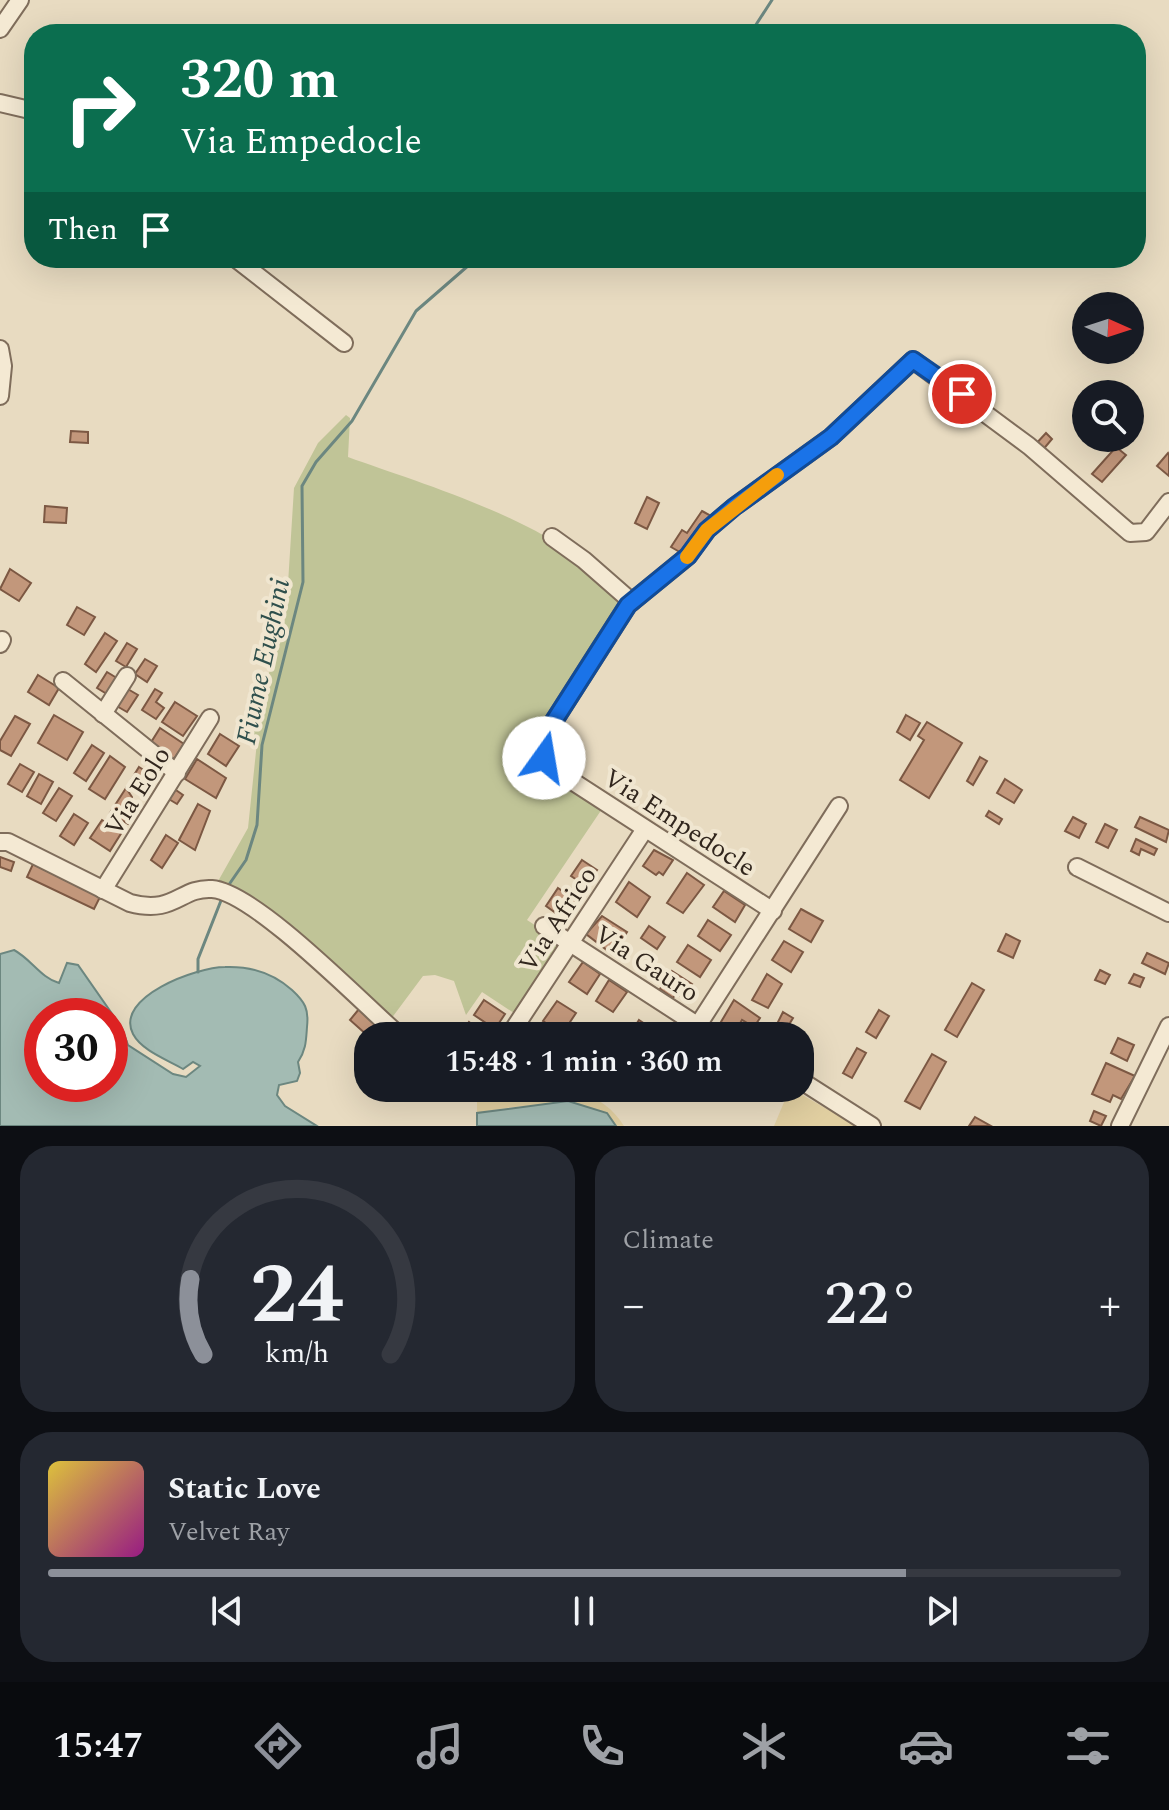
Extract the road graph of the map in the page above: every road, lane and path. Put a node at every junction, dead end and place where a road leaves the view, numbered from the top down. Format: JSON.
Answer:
{"nodes":[{"id":1,"x":20,"y":0,"type":"edge"},
{"id":2,"x":0,"y":29,"type":"edge"},
{"id":3,"x":0,"y":103,"type":"edge"},
{"id":4,"x":24,"y":109,"type":"edge"},
{"id":5,"x":248,"y":268,"type":"edge"},
{"id":6,"x":344,"y":343,"type":"dead end"},
{"id":7,"x":0,"y":349,"type":"edge"},
{"id":8,"x":0,"y":396,"type":"edge"},
{"id":9,"x":1169,"y":502,"type":"edge"},
{"id":10,"x":552,"y":537,"type":"dead end"},
{"id":11,"x":632,"y":602,"type":"junction"},
{"id":12,"x":127,"y":676,"type":"dead end"},
{"id":13,"x":63,"y":681,"type":"dead end"},
{"id":14,"x":103,"y":714,"type":"junction"},
{"id":15,"x":210,"y":718,"type":"dead end"},
{"id":16,"x":177,"y":773,"type":"junction"},
{"id":17,"x":839,"y":806,"type":"dead end"},
{"id":18,"x":645,"y":829,"type":"junction"},
{"id":19,"x":0,"y":842,"type":"edge"},
{"id":20,"x":1077,"y":867,"type":"dead end"},
{"id":21,"x":103,"y":890,"type":"junction"},
{"id":22,"x":773,"y":911,"type":"junction"},
{"id":23,"x":1169,"y":913,"type":"edge"},
{"id":24,"x":544,"y":926,"type":"dead end"},
{"id":25,"x":571,"y":942,"type":"junction"},
{"id":26,"x":384,"y":1022,"type":"edge"},
{"id":27,"x":518,"y":1022,"type":"edge"},
{"id":28,"x":683,"y":1022,"type":"edge"},
{"id":29,"x":699,"y":1022,"type":"edge"},
{"id":30,"x":1167,"y":1035,"type":"edge"},
{"id":31,"x":814,"y":1089,"type":"edge"},
{"id":32,"x":872,"y":1126,"type":"edge"},
{"id":33,"x":1120,"y":1126,"type":"edge"}],
"edges":[{"from":1,"to":2,"type":"street"},
{"from":3,"to":4,"type":"street"},
{"from":5,"to":6,"type":"street"},
{"from":7,"to":8,"type":"street"},
{"from":9,"to":11,"type":"street","name":"Via Empedocle"},
{"from":10,"to":11,"type":"street"},
{"from":11,"to":18,"type":"street","name":"Via Empedocle"},
{"from":12,"to":14,"type":"street"},
{"from":13,"to":14,"type":"street"},
{"from":14,"to":16,"type":"street"},
{"from":15,"to":16,"type":"street","name":"Via Eolo"},
{"from":16,"to":21,"type":"street","name":"Via Eolo"},
{"from":17,"to":22,"type":"street"},
{"from":18,"to":22,"type":"street","name":"Via Empedocle"},
{"from":18,"to":25,"type":"street","name":"Via Africo"},
{"from":19,"to":21,"type":"street"},
{"from":20,"to":23,"type":"street"},
{"from":21,"to":26,"type":"street"},
{"from":22,"to":29,"type":"street"},
{"from":24,"to":25,"type":"street","name":"Via Gauro"},
{"from":25,"to":27,"type":"street","name":"Via Africo"},
{"from":25,"to":28,"type":"street","name":"Via Gauro"},
{"from":30,"to":33,"type":"street"},
{"from":31,"to":32,"type":"street"}]}
